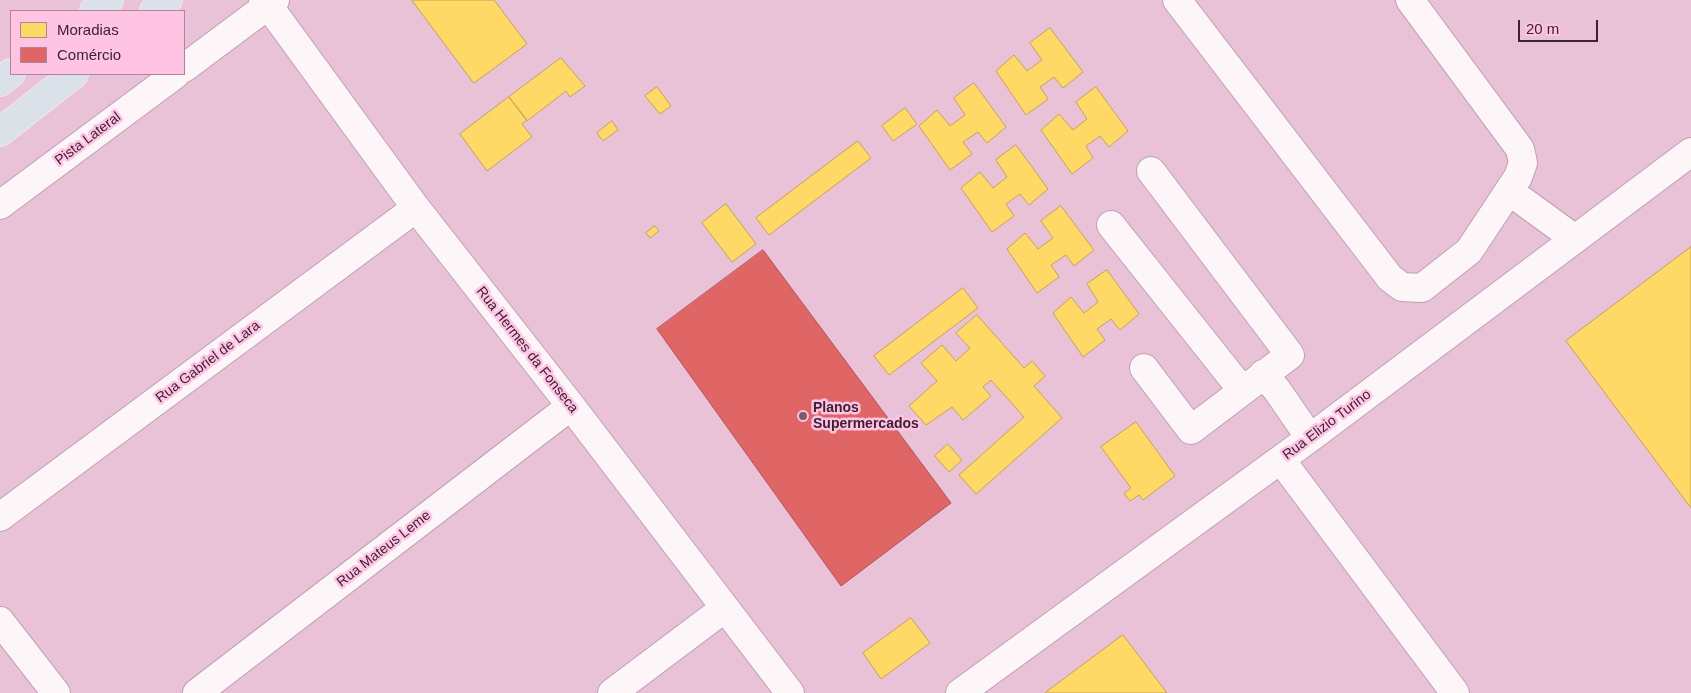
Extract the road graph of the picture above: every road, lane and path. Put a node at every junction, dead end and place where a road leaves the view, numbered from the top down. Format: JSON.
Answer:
{"nodes":[{"id":1,"x":110,"y":0,"type":"edge"},
{"id":2,"x":168,"y":0,"type":"edge"},
{"id":3,"x":1177,"y":0,"type":"edge"},
{"id":4,"x":1410,"y":0,"type":"edge"},
{"id":5,"x":268,"y":1,"type":"edge"},
{"id":6,"x":95,"y":10,"type":"edge"},
{"id":7,"x":155,"y":10,"type":"edge"},
{"id":8,"x":185,"y":67,"type":"edge"},
{"id":9,"x":10,"y":74,"type":"edge"},
{"id":10,"x":73,"y":75,"type":"edge"},
{"id":11,"x":175,"y":75,"type":"edge"},
{"id":12,"x":0,"y":82,"type":"edge"},
{"id":13,"x":0,"y":132,"type":"edge"},
{"id":14,"x":1691,"y":152,"type":"edge"},
{"id":15,"x":1151,"y":170,"type":"dead end"},
{"id":16,"x":1509,"y":191,"type":"junction"},
{"id":17,"x":0,"y":205,"type":"edge"},
{"id":18,"x":416,"y":208,"type":"junction"},
{"id":19,"x":1111,"y":225,"type":"dead end"},
{"id":20,"x":1576,"y":239,"type":"junction"},
{"id":21,"x":1144,"y":368,"type":"dead end"},
{"id":22,"x":1263,"y":374,"type":"junction"},
{"id":23,"x":1242,"y":390,"type":"junction"},
{"id":24,"x":571,"y":406,"type":"junction"},
{"id":25,"x":1310,"y":438,"type":"junction"},
{"id":26,"x":1281,"y":460,"type":"junction"},
{"id":27,"x":0,"y":517,"type":"edge"},
{"id":28,"x":725,"y":608,"type":"junction"},
{"id":29,"x":0,"y":621,"type":"edge"},
{"id":30,"x":56,"y":693,"type":"edge"},
{"id":31,"x":198,"y":693,"type":"edge"},
{"id":32,"x":612,"y":693,"type":"edge"},
{"id":33,"x":790,"y":693,"type":"edge"},
{"id":34,"x":960,"y":693,"type":"edge"},
{"id":35,"x":1455,"y":693,"type":"edge"}],
"edges":[{"from":1,"to":6,"type":"highway"},
{"from":2,"to":7,"type":"highway"},
{"from":3,"to":16,"type":"street"},
{"from":4,"to":16,"type":"street"},
{"from":5,"to":8,"type":"street"},
{"from":5,"to":18,"type":"street","name":"Rua Hermes da Fonseca"},
{"from":9,"to":12,"type":"highway"},
{"from":10,"to":13,"type":"highway"},
{"from":11,"to":17,"type":"street","name":"Pista Lateral"},
{"from":14,"to":20,"type":"street","name":"Rua Elizio Turino"},
{"from":15,"to":22,"type":"street"},
{"from":16,"to":20,"type":"street"},
{"from":18,"to":24,"type":"street","name":"Rua Hermes da Fonseca"},
{"from":18,"to":27,"type":"street","name":"Rua Gabriel de Lara"},
{"from":19,"to":23,"type":"street"},
{"from":20,"to":25,"type":"street","name":"Rua Elizio Turino"},
{"from":21,"to":23,"type":"street"},
{"from":22,"to":23,"type":"street"},
{"from":22,"to":25,"type":"street"},
{"from":24,"to":28,"type":"street","name":"Rua Hermes da Fonseca"},
{"from":24,"to":31,"type":"street","name":"Rua Mateus Leme"},
{"from":25,"to":26,"type":"street","name":"Rua Elizio Turino"},
{"from":26,"to":34,"type":"street","name":"Rua Elizio Turino"},
{"from":26,"to":35,"type":"street"},
{"from":28,"to":32,"type":"street"},
{"from":28,"to":33,"type":"street","name":"Rua Hermes da Fonseca"},
{"from":29,"to":30,"type":"street"}]}
